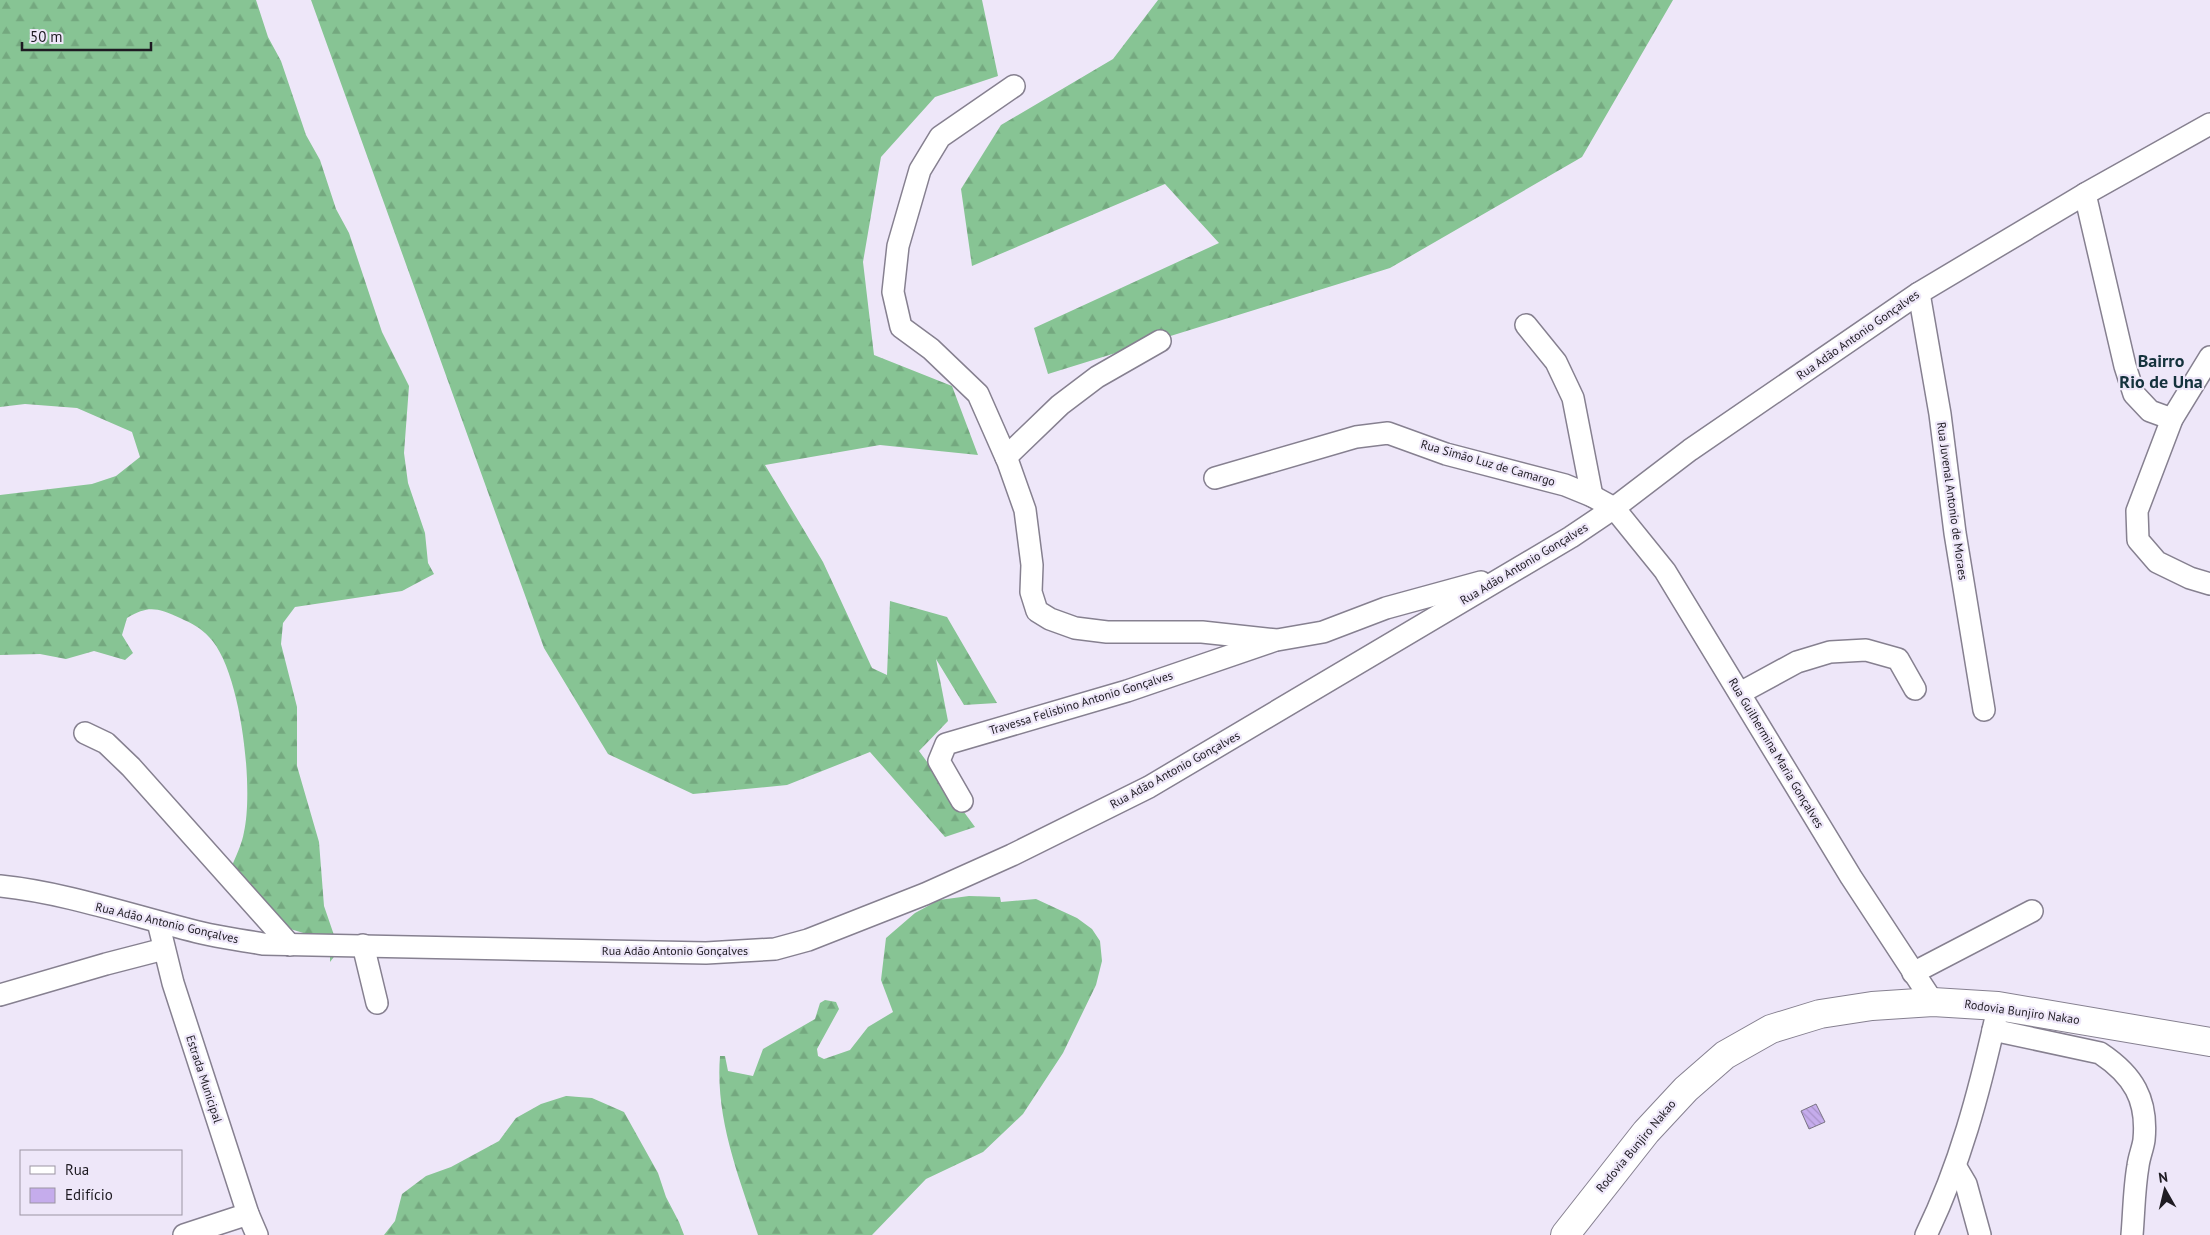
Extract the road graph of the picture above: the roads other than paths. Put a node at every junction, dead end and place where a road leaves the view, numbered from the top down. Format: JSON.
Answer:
{"nodes":[{"id":1,"x":1014,"y":86,"type":"dead end"},
{"id":2,"x":2210,"y":124,"type":"edge"},
{"id":3,"x":2085,"y":194,"type":"junction"},
{"id":4,"x":1919,"y":293,"type":"junction"},
{"id":5,"x":1526,"y":324,"type":"dead end"},
{"id":6,"x":1160,"y":341,"type":"dead end"},
{"id":7,"x":2210,"y":357,"type":"edge"},
{"id":8,"x":2172,"y":419,"type":"junction"},
{"id":9,"x":1006,"y":457,"type":"junction"},
{"id":10,"x":1215,"y":478,"type":"dead end"},
{"id":11,"x":1592,"y":496,"type":"junction"},
{"id":12,"x":1614,"y":508,"type":"junction"},
{"id":13,"x":1501,"y":576,"type":"junction"},
{"id":14,"x":2210,"y":584,"type":"edge"},
{"id":15,"x":1277,"y":640,"type":"junction"},
{"id":16,"x":1915,"y":689,"type":"dead end"},
{"id":17,"x":1740,"y":693,"type":"junction"},
{"id":18,"x":1984,"y":710,"type":"dead end"},
{"id":19,"x":85,"y":733,"type":"dead end"},
{"id":20,"x":962,"y":800,"type":"dead end"},
{"id":21,"x":0,"y":886,"type":"edge"},
{"id":22,"x":2032,"y":911,"type":"dead end"},
{"id":23,"x":158,"y":922,"type":"junction"},
{"id":24,"x":290,"y":945,"type":"junction"},
{"id":25,"x":363,"y":945,"type":"junction"},
{"id":26,"x":164,"y":949,"type":"junction"},
{"id":27,"x":1913,"y":973,"type":"junction"},
{"id":28,"x":0,"y":996,"type":"edge"},
{"id":29,"x":1933,"y":1002,"type":"junction"},
{"id":30,"x":377,"y":1003,"type":"dead end"},
{"id":31,"x":1996,"y":1018,"type":"junction"},
{"id":32,"x":2210,"y":1042,"type":"edge"},
{"id":33,"x":1956,"y":1167,"type":"junction"},
{"id":34,"x":248,"y":1214,"type":"junction"},
{"id":35,"x":184,"y":1235,"type":"edge"},
{"id":36,"x":257,"y":1235,"type":"edge"},
{"id":37,"x":1564,"y":1235,"type":"edge"},
{"id":38,"x":1926,"y":1235,"type":"edge"},
{"id":39,"x":1980,"y":1235,"type":"edge"},
{"id":40,"x":2132,"y":1235,"type":"edge"}],
"edges":[{"from":1,"to":9,"type":"street"},
{"from":2,"to":3,"type":"street","name":"Rua Adão Antonio Gonçalves"},
{"from":3,"to":4,"type":"street","name":"Rua Adão Antonio Gonçalves"},
{"from":3,"to":8,"type":"street"},
{"from":4,"to":12,"type":"street","name":"Rua Adão Antonio Gonçalves"},
{"from":4,"to":18,"type":"street","name":"Rua Juvenal Antonio de Moraes"},
{"from":5,"to":11,"type":"street"},
{"from":6,"to":9,"type":"street"},
{"from":7,"to":8,"type":"street"},
{"from":8,"to":14,"type":"street"},
{"from":9,"to":15,"type":"street"},
{"from":10,"to":11,"type":"street","name":"Rua Simão Luz de Camargo"},
{"from":11,"to":12,"type":"street","name":"Rua Simão Luz de Camargo"},
{"from":12,"to":13,"type":"street","name":"Rua Adão Antonio Gonçalves"},
{"from":12,"to":17,"type":"street","name":"Rua Guilhermina Maria Gonçalves"},
{"from":13,"to":15,"type":"street"},
{"from":13,"to":25,"type":"street","name":"Rua Adão Antonio Gonçalves"},
{"from":15,"to":20,"type":"street","name":"Travessa Felisbino Antonio Gonçalves"},
{"from":16,"to":17,"type":"street"},
{"from":17,"to":27,"type":"street","name":"Rua Guilhermina Maria Gonçalves"},
{"from":19,"to":24,"type":"street"},
{"from":21,"to":23,"type":"street","name":"Rua Adão Antonio Gonçalves"},
{"from":22,"to":27,"type":"street"},
{"from":23,"to":24,"type":"street","name":"Rua Adão Antonio Gonçalves"},
{"from":23,"to":26,"type":"street","name":"Estrada Municipal"},
{"from":24,"to":25,"type":"street","name":"Rua Adão Antonio Gonçalves"},
{"from":25,"to":30,"type":"street"},
{"from":26,"to":28,"type":"street"},
{"from":26,"to":34,"type":"street","name":"Estrada Municipal"},
{"from":27,"to":29,"type":"street","name":"Rua Guilhermina Maria Gonçalves"},
{"from":29,"to":31,"type":"main road","name":"Rodovia Bunjiro Nakao"},
{"from":29,"to":37,"type":"main road","name":"Rodovia Bunjiro Nakao"},
{"from":31,"to":32,"type":"main road","name":"Rodovia Bunjiro Nakao"},
{"from":31,"to":33,"type":"street"},
{"from":31,"to":40,"type":"street"},
{"from":33,"to":38,"type":"street"},
{"from":33,"to":39,"type":"street"},
{"from":34,"to":35,"type":"street"},
{"from":34,"to":36,"type":"street","name":"Estrada Municipal"}]}
